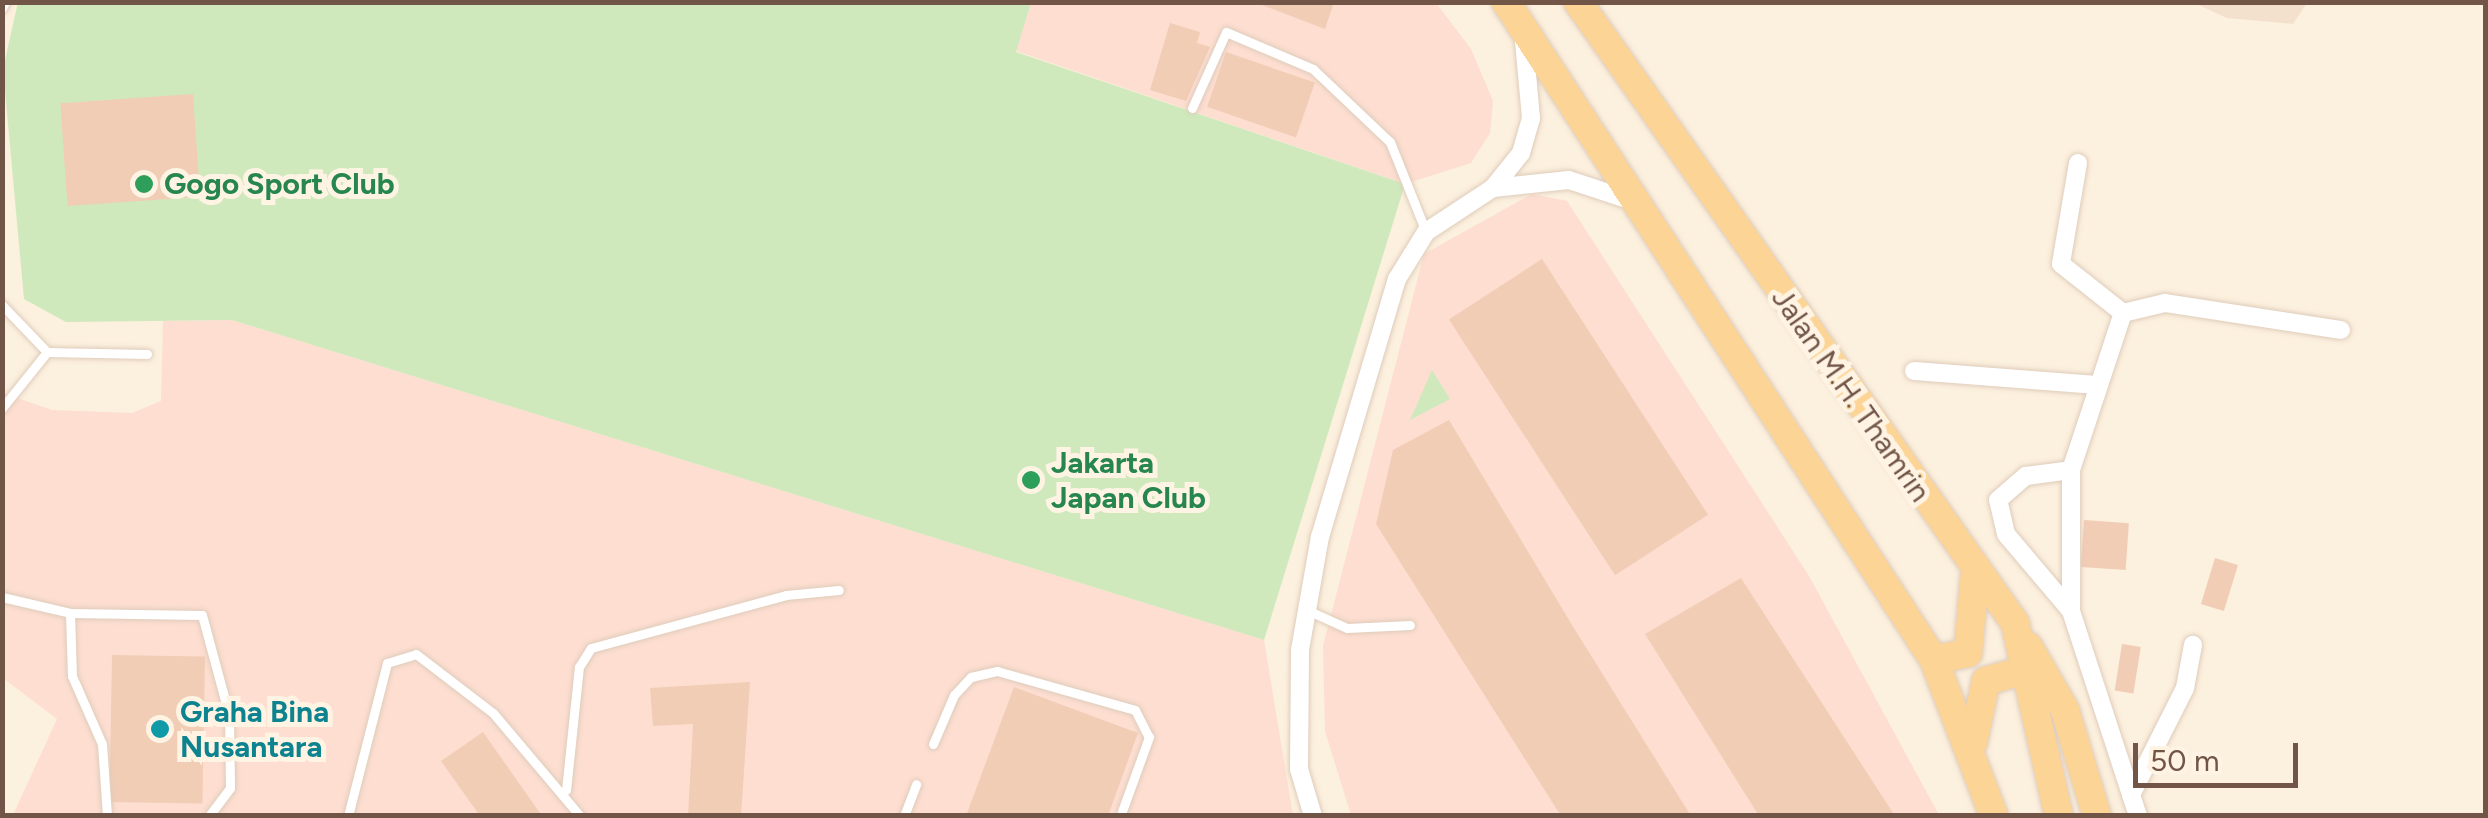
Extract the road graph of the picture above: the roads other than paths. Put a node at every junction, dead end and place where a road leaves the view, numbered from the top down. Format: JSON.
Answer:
{"nodes":[{"id":1,"x":1578,"y":2,"type":"edge"},
{"id":2,"x":1513,"y":12,"type":"edge"},
{"id":3,"x":1192,"y":108,"type":"dead end"},
{"id":4,"x":2078,"y":163,"type":"dead end"},
{"id":5,"x":1493,"y":188,"type":"junction"},
{"id":6,"x":1642,"y":204,"type":"junction"},
{"id":7,"x":1426,"y":232,"type":"junction"},
{"id":8,"x":2,"y":305,"type":"edge"},
{"id":9,"x":2123,"y":313,"type":"junction"},
{"id":10,"x":2341,"y":330,"type":"dead end"},
{"id":11,"x":46,"y":352,"type":"junction"},
{"id":12,"x":147,"y":354,"type":"dead end"},
{"id":13,"x":1914,"y":371,"type":"dead end"},
{"id":14,"x":2097,"y":385,"type":"junction"},
{"id":15,"x":2,"y":408,"type":"edge"},
{"id":16,"x":2071,"y":470,"type":"junction"},
{"id":17,"x":1975,"y":572,"type":"junction"},
{"id":18,"x":838,"y":590,"type":"dead end"},
{"id":19,"x":2,"y":597,"type":"edge"},
{"id":20,"x":1307,"y":610,"type":"junction"},
{"id":21,"x":2072,"y":611,"type":"junction"},
{"id":22,"x":70,"y":612,"type":"junction"},
{"id":23,"x":2015,"y":623,"type":"junction"},
{"id":24,"x":1410,"y":625,"type":"dead end"},
{"id":25,"x":2193,"y":645,"type":"dead end"},
{"id":26,"x":1934,"y":660,"type":"junction"},
{"id":27,"x":2024,"y":670,"type":"junction"},
{"id":28,"x":1973,"y":743,"type":"junction"},
{"id":29,"x":933,"y":744,"type":"dead end"},
{"id":30,"x":916,"y":784,"type":"dead end"},
{"id":31,"x":566,"y":790,"type":"junction"},
{"id":32,"x":2131,"y":794,"type":"junction"},
{"id":33,"x":1122,"y":811,"type":"dead end"},
{"id":34,"x":107,"y":816,"type":"edge"},
{"id":35,"x":209,"y":816,"type":"edge"},
{"id":36,"x":348,"y":816,"type":"edge"},
{"id":37,"x":580,"y":816,"type":"edge"},
{"id":38,"x":904,"y":816,"type":"edge"},
{"id":39,"x":1312,"y":816,"type":"edge"},
{"id":40,"x":1994,"y":816,"type":"edge"},
{"id":41,"x":2059,"y":816,"type":"edge"},
{"id":42,"x":2097,"y":816,"type":"edge"},
{"id":43,"x":2138,"y":816,"type":"edge"}],
"edges":[{"from":1,"to":17,"type":"main road","name":"Jalan M.H. Thamrin"},
{"from":2,"to":5,"type":"street"},
{"from":2,"to":6,"type":"main road"},
{"from":3,"to":7,"type":"lane"},
{"from":4,"to":9,"type":"street"},
{"from":5,"to":6,"type":"street"},
{"from":5,"to":7,"type":"street"},
{"from":6,"to":26,"type":"main road"},
{"from":7,"to":20,"type":"street"},
{"from":8,"to":11,"type":"lane"},
{"from":9,"to":10,"type":"street"},
{"from":9,"to":14,"type":"street"},
{"from":11,"to":12,"type":"lane"},
{"from":11,"to":15,"type":"lane"},
{"from":13,"to":14,"type":"street"},
{"from":14,"to":16,"type":"street"},
{"from":16,"to":21,"type":"street"},
{"from":16,"to":21,"type":"street"},
{"from":17,"to":23,"type":"main road","name":"Jalan M.H. Thamrin"},
{"from":17,"to":26,"type":"main road"},
{"from":18,"to":31,"type":"lane"},
{"from":19,"to":22,"type":"lane"},
{"from":20,"to":24,"type":"lane"},
{"from":20,"to":39,"type":"street"},
{"from":21,"to":32,"type":"street"},
{"from":22,"to":34,"type":"lane"},
{"from":22,"to":35,"type":"lane"},
{"from":23,"to":27,"type":"main road","name":"Jalan M.H. Thamrin"},
{"from":23,"to":42,"type":"main road"},
{"from":25,"to":32,"type":"street"},
{"from":26,"to":28,"type":"main road"},
{"from":27,"to":28,"type":"main road"},
{"from":27,"to":41,"type":"main road","name":"Jalan M.H. Thamrin"},
{"from":28,"to":40,"type":"main road"},
{"from":29,"to":33,"type":"lane"},
{"from":30,"to":38,"type":"lane"},
{"from":31,"to":36,"type":"lane"},
{"from":31,"to":37,"type":"lane"},
{"from":32,"to":43,"type":"street"}]}
